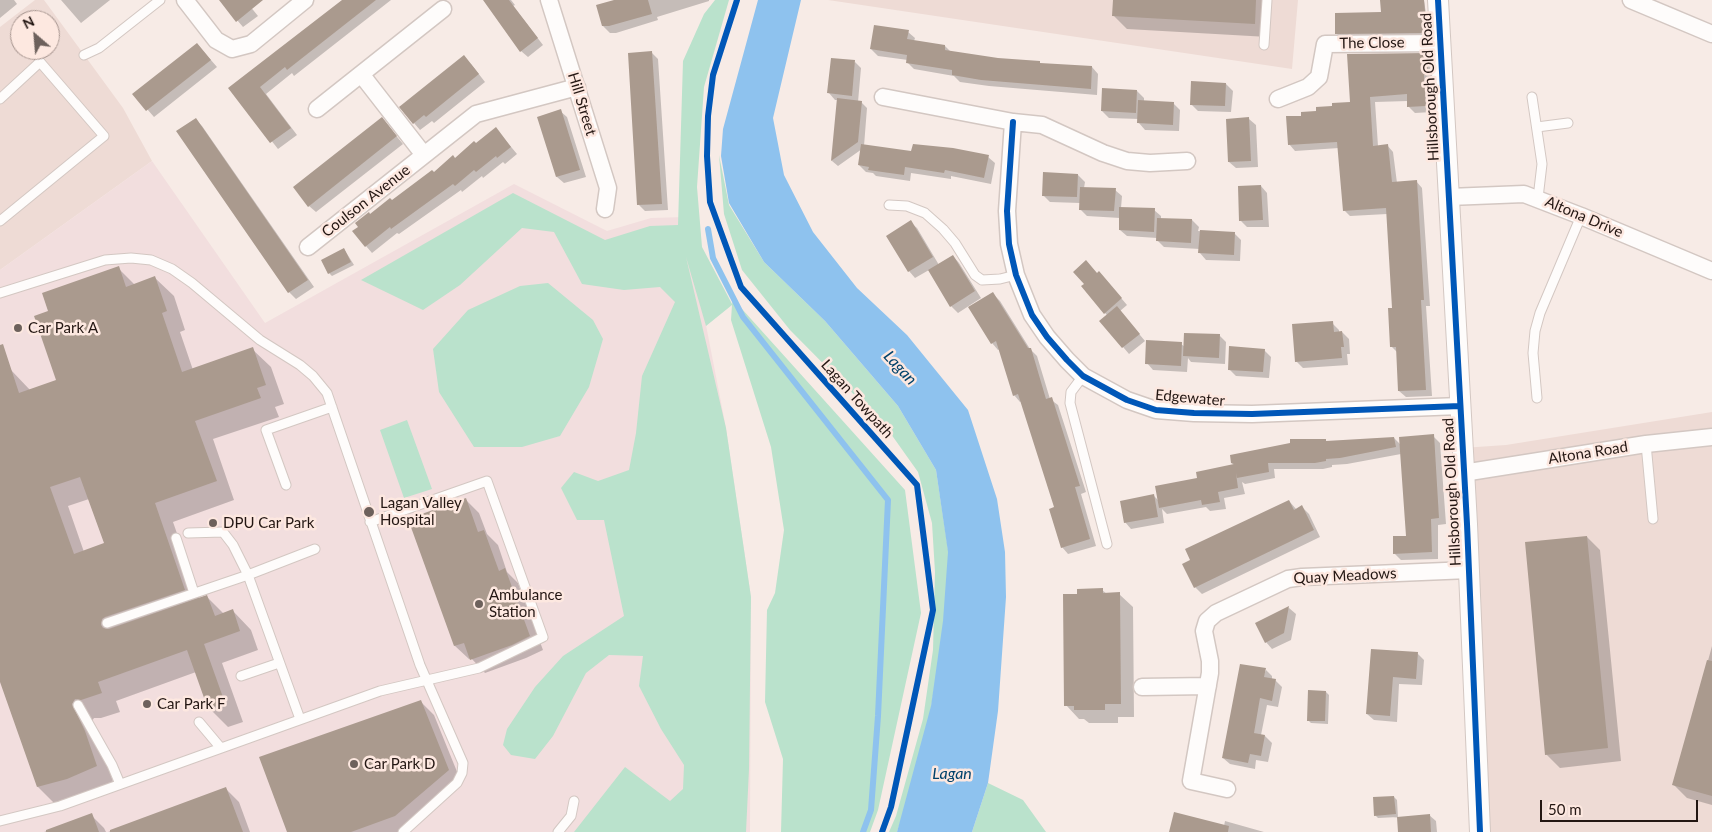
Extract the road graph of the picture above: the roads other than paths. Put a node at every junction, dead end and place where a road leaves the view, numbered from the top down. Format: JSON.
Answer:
{"nodes":[{"id":1,"x":160,"y":0,"type":"edge"},
{"id":2,"x":185,"y":0,"type":"edge"},
{"id":3,"x":305,"y":0,"type":"edge"},
{"id":4,"x":1267,"y":0,"type":"edge"},
{"id":5,"x":1438,"y":0,"type":"edge"},
{"id":6,"x":1631,"y":0,"type":"edge"},
{"id":7,"x":554,"y":1,"type":"edge"},
{"id":8,"x":443,"y":8,"type":"dead end"},
{"id":9,"x":1712,"y":34,"type":"edge"},
{"id":10,"x":1440,"y":42,"type":"junction"},
{"id":11,"x":1264,"y":45,"type":"dead end"},
{"id":12,"x":84,"y":55,"type":"dead end"},
{"id":13,"x":361,"y":74,"type":"junction"},
{"id":14,"x":577,"y":87,"type":"junction"},
{"id":15,"x":882,"y":97,"type":"dead end"},
{"id":16,"x":1532,"y":97,"type":"dead end"},
{"id":17,"x":0,"y":99,"type":"edge"},
{"id":18,"x":1278,"y":100,"type":"dead end"},
{"id":19,"x":317,"y":109,"type":"dead end"},
{"id":20,"x":1013,"y":122,"type":"junction"},
{"id":21,"x":1568,"y":123,"type":"dead end"},
{"id":22,"x":1537,"y":127,"type":"junction"},
{"id":23,"x":424,"y":155,"type":"junction"},
{"id":24,"x":1187,"y":161,"type":"dead end"},
{"id":25,"x":1449,"y":197,"type":"junction"},
{"id":26,"x":1538,"y":198,"type":"junction"},
{"id":27,"x":888,"y":205,"type":"dead end"},
{"id":28,"x":605,"y":209,"type":"dead end"},
{"id":29,"x":1581,"y":216,"type":"junction"},
{"id":30,"x":0,"y":221,"type":"edge"},
{"id":31,"x":308,"y":247,"type":"dead end"},
{"id":32,"x":1712,"y":271,"type":"edge"},
{"id":33,"x":1016,"y":275,"type":"junction"},
{"id":34,"x":0,"y":293,"type":"edge"},
{"id":35,"x":1083,"y":376,"type":"junction"},
{"id":36,"x":1537,"y":398,"type":"dead end"},
{"id":37,"x":1460,"y":406,"type":"junction"},
{"id":38,"x":332,"y":407,"type":"junction"},
{"id":39,"x":1712,"y":436,"type":"edge"},
{"id":40,"x":1646,"y":444,"type":"junction"},
{"id":41,"x":1463,"y":473,"type":"junction"},
{"id":42,"x":286,"y":485,"type":"dead end"},
{"id":43,"x":1653,"y":519,"type":"dead end"},
{"id":44,"x":370,"y":522,"type":"junction"},
{"id":45,"x":188,"y":534,"type":"dead end"},
{"id":46,"x":176,"y":538,"type":"dead end"},
{"id":47,"x":1107,"y":544,"type":"dead end"},
{"id":48,"x":315,"y":549,"type":"dead end"},
{"id":49,"x":1469,"y":570,"type":"junction"},
{"id":50,"x":248,"y":575,"type":"junction"},
{"id":51,"x":194,"y":594,"type":"junction"},
{"id":52,"x":107,"y":623,"type":"dead end"},
{"id":53,"x":280,"y":663,"type":"junction"},
{"id":54,"x":241,"y":676,"type":"dead end"},
{"id":55,"x":426,"y":680,"type":"junction"},
{"id":56,"x":1208,"y":686,"type":"junction"},
{"id":57,"x":1142,"y":687,"type":"dead end"},
{"id":58,"x":78,"y":705,"type":"dead end"},
{"id":59,"x":300,"y":719,"type":"junction"},
{"id":60,"x":199,"y":722,"type":"dead end"},
{"id":61,"x":220,"y":747,"type":"junction"},
{"id":62,"x":120,"y":784,"type":"junction"},
{"id":63,"x":1227,"y":789,"type":"dead end"},
{"id":64,"x":574,"y":801,"type":"dead end"},
{"id":65,"x":0,"y":821,"type":"edge"},
{"id":66,"x":402,"y":832,"type":"edge"},
{"id":67,"x":558,"y":832,"type":"edge"},
{"id":68,"x":1480,"y":832,"type":"edge"}],
"edges":[{"from":1,"to":12,"type":"lane"},
{"from":2,"to":3,"type":"street"},
{"from":4,"to":11,"type":"lane"},
{"from":5,"to":10,"type":"street","name":"Hillsborough Old Road"},
{"from":6,"to":9,"type":"street"},
{"from":7,"to":14,"type":"street","name":"Hill Street"},
{"from":8,"to":13,"type":"street"},
{"from":10,"to":18,"type":"street","name":"The Close"},
{"from":10,"to":25,"type":"street","name":"Hillsborough Old Road"},
{"from":13,"to":19,"type":"street"},
{"from":13,"to":23,"type":"street","name":"Coulson Avenue"},
{"from":14,"to":23,"type":"street","name":"Coulson Avenue"},
{"from":14,"to":28,"type":"street","name":"Hill Street"},
{"from":15,"to":20,"type":"street"},
{"from":16,"to":22,"type":"lane"},
{"from":17,"to":30,"type":"lane"},
{"from":20,"to":24,"type":"street"},
{"from":20,"to":33,"type":"street","name":"Edgewater"},
{"from":21,"to":22,"type":"lane"},
{"from":22,"to":26,"type":"lane"},
{"from":23,"to":31,"type":"street","name":"Coulson Avenue"},
{"from":25,"to":26,"type":"street","name":"Altona Drive"},
{"from":25,"to":37,"type":"street","name":"Hillsborough Old Road"},
{"from":26,"to":29,"type":"street","name":"Altona Drive"},
{"from":27,"to":33,"type":"lane"},
{"from":29,"to":32,"type":"street","name":"Altona Drive"},
{"from":29,"to":36,"type":"lane"},
{"from":33,"to":35,"type":"street","name":"Edgewater"},
{"from":34,"to":38,"type":"lane"},
{"from":35,"to":37,"type":"street","name":"Edgewater"},
{"from":35,"to":47,"type":"lane"},
{"from":37,"to":41,"type":"street","name":"Hillsborough Old Road"},
{"from":38,"to":42,"type":"lane"},
{"from":38,"to":44,"type":"lane"},
{"from":39,"to":40,"type":"street","name":"Altona Road"},
{"from":40,"to":41,"type":"street","name":"Altona Road"},
{"from":40,"to":43,"type":"lane"},
{"from":41,"to":49,"type":"street","name":"Hillsborough Old Road"},
{"from":44,"to":55,"type":"lane"},
{"from":44,"to":55,"type":"lane"},
{"from":45,"to":50,"type":"lane"},
{"from":46,"to":51,"type":"lane"},
{"from":48,"to":50,"type":"lane"},
{"from":49,"to":56,"type":"street","name":"Quay Meadows"},
{"from":49,"to":68,"type":"street","name":"Hillsborough Old Road"},
{"from":50,"to":51,"type":"lane"},
{"from":50,"to":53,"type":"lane"},
{"from":51,"to":52,"type":"lane"},
{"from":53,"to":54,"type":"lane"},
{"from":53,"to":59,"type":"lane"},
{"from":55,"to":59,"type":"lane"},
{"from":55,"to":66,"type":"lane"},
{"from":56,"to":57,"type":"street"},
{"from":56,"to":63,"type":"street","name":"Quay Meadows"},
{"from":58,"to":62,"type":"lane"},
{"from":59,"to":61,"type":"lane"},
{"from":60,"to":61,"type":"lane"},
{"from":61,"to":62,"type":"lane"},
{"from":62,"to":65,"type":"lane"},
{"from":64,"to":67,"type":"lane"}]}
